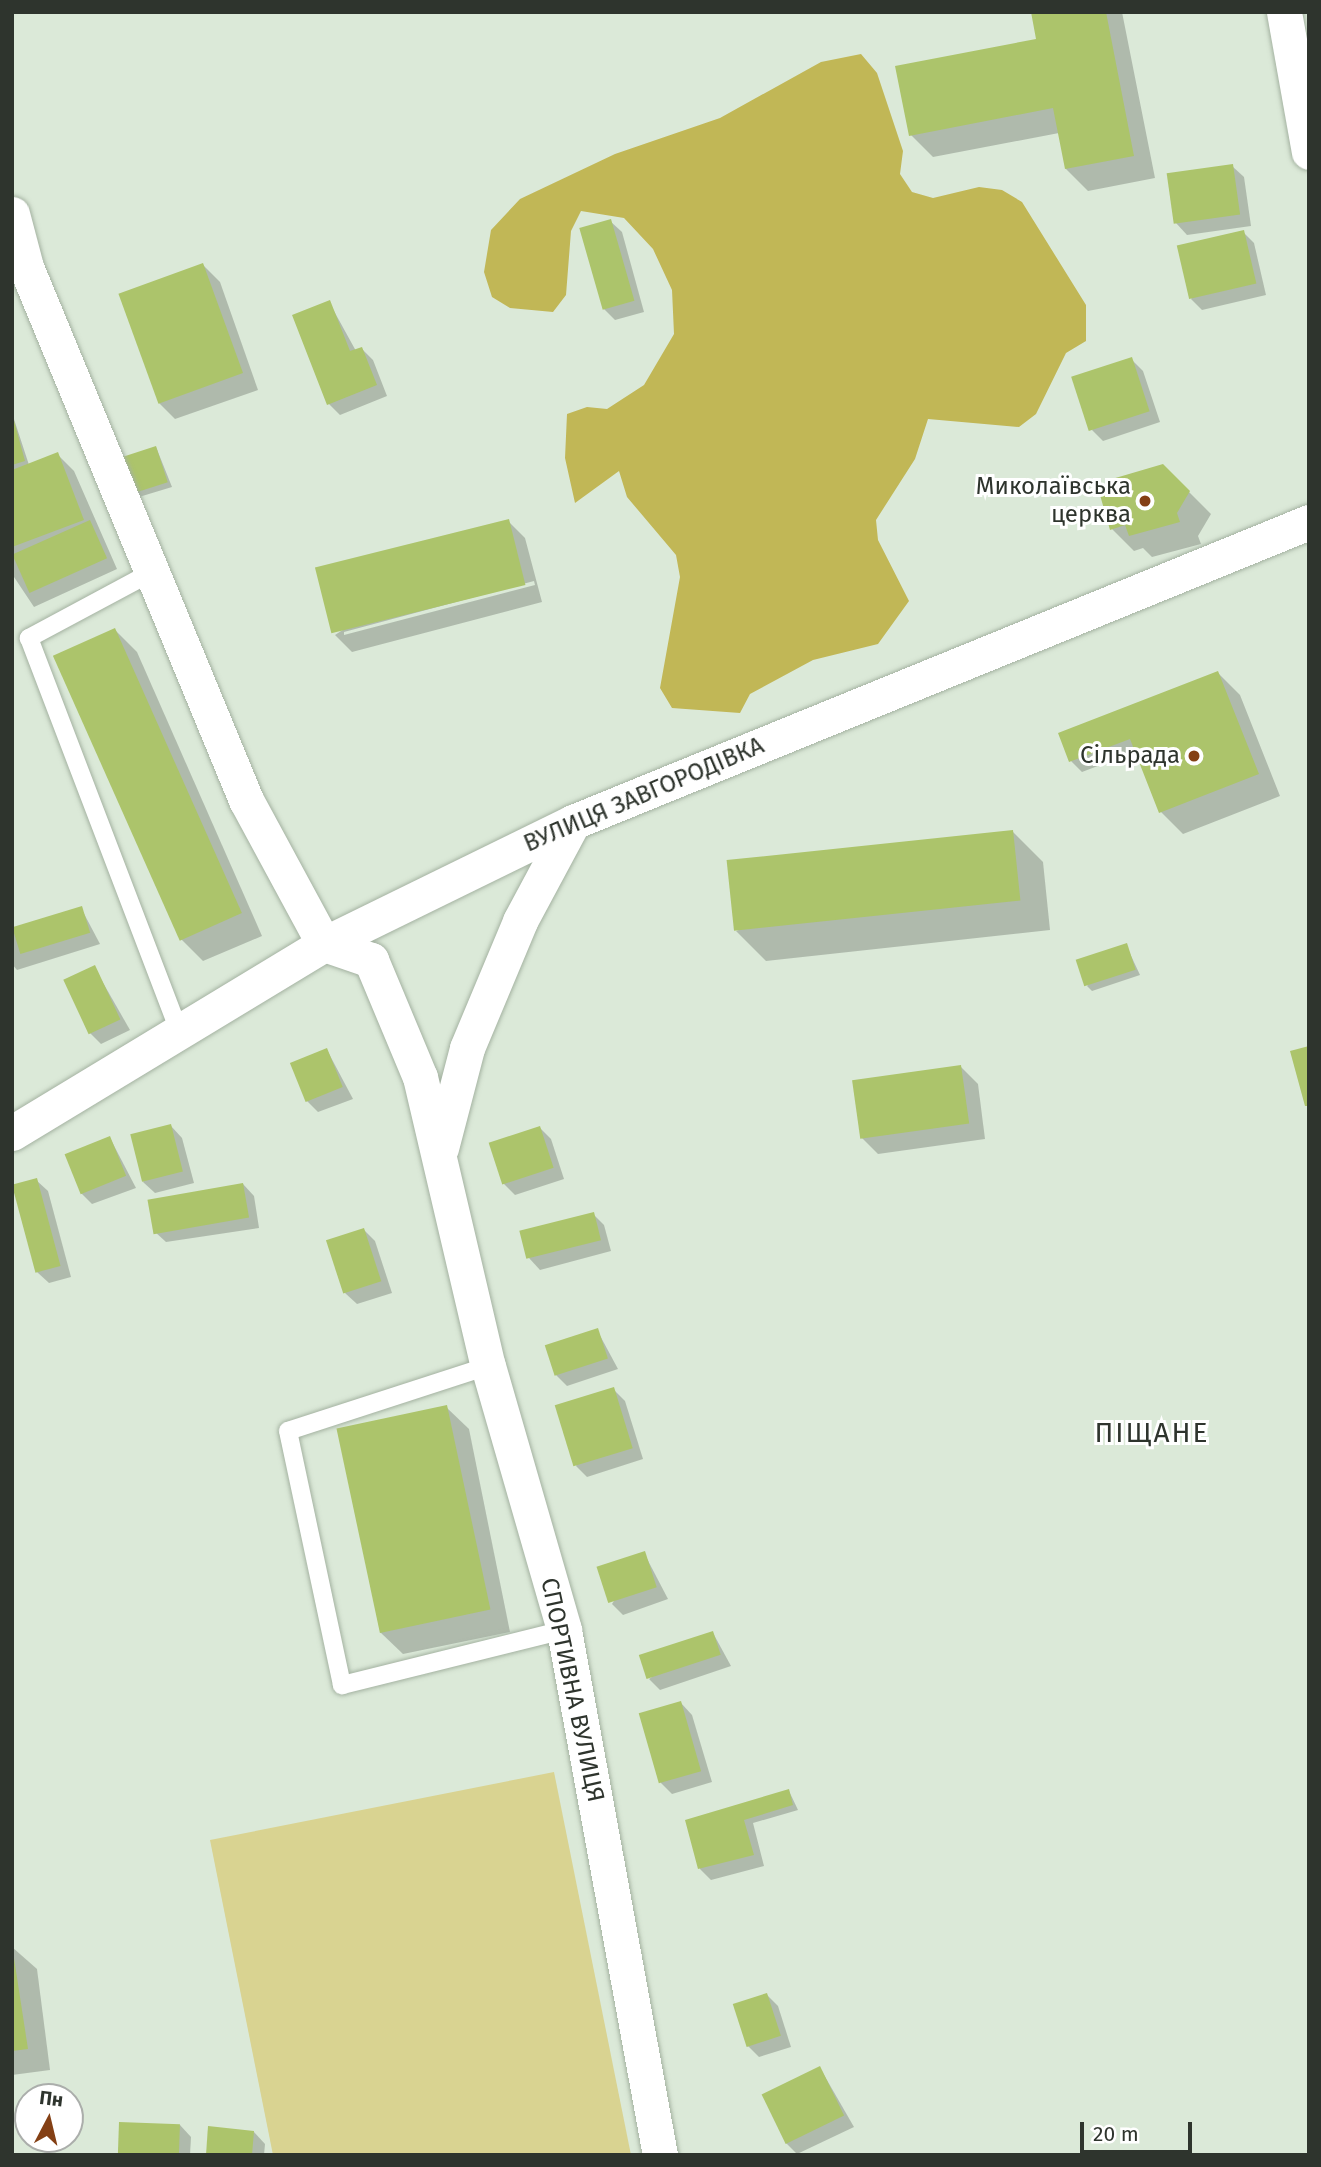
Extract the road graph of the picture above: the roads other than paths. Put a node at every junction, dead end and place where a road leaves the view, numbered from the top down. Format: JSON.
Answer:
{"nodes":[{"id":1,"x":1284,"y":12,"type":"edge"},
{"id":2,"x":1309,"y":152,"type":"edge"},
{"id":3,"x":12,"y":214,"type":"edge"},
{"id":4,"x":1309,"y":522,"type":"edge"},
{"id":5,"x":152,"y":572,"type":"junction"},
{"id":6,"x":573,"y":822,"type":"junction"},
{"id":7,"x":324,"y":944,"type":"junction"},
{"id":8,"x":178,"y":1029,"type":"junction"},
{"id":9,"x":12,"y":1133,"type":"edge"},
{"id":10,"x":441,"y":1148,"type":"junction"},
{"id":11,"x":488,"y":1366,"type":"junction"},
{"id":12,"x":564,"y":1630,"type":"junction"},
{"id":13,"x":660,"y":2155,"type":"edge"}],
"edges":[{"from":1,"to":2,"type":"street"},
{"from":3,"to":5,"type":"street"},
{"from":4,"to":6,"type":"street","name":"ВУЛИЦЯ ЗАВГОРОДІВКА"},
{"from":5,"to":7,"type":"street"},
{"from":5,"to":8,"type":"lane"},
{"from":6,"to":7,"type":"street","name":"ВУЛИЦЯ ЗАВГОРОДІВКА"},
{"from":6,"to":10,"type":"street"},
{"from":7,"to":8,"type":"street","name":"ВУЛИЦЯ ЗАВГОРОДІВКА"},
{"from":7,"to":10,"type":"street","name":"СПОРТИВНА ВУЛИЦЯ"},
{"from":8,"to":9,"type":"street","name":"ВУЛИЦЯ ЗАВГОРОДІВКА"},
{"from":10,"to":11,"type":"street","name":"СПОРТИВНА ВУЛИЦЯ"},
{"from":11,"to":12,"type":"street","name":"СПОРТИВНА ВУЛИЦЯ"},
{"from":11,"to":12,"type":"lane"},
{"from":12,"to":13,"type":"street","name":"СПОРТИВНА ВУЛИЦЯ"}]}
